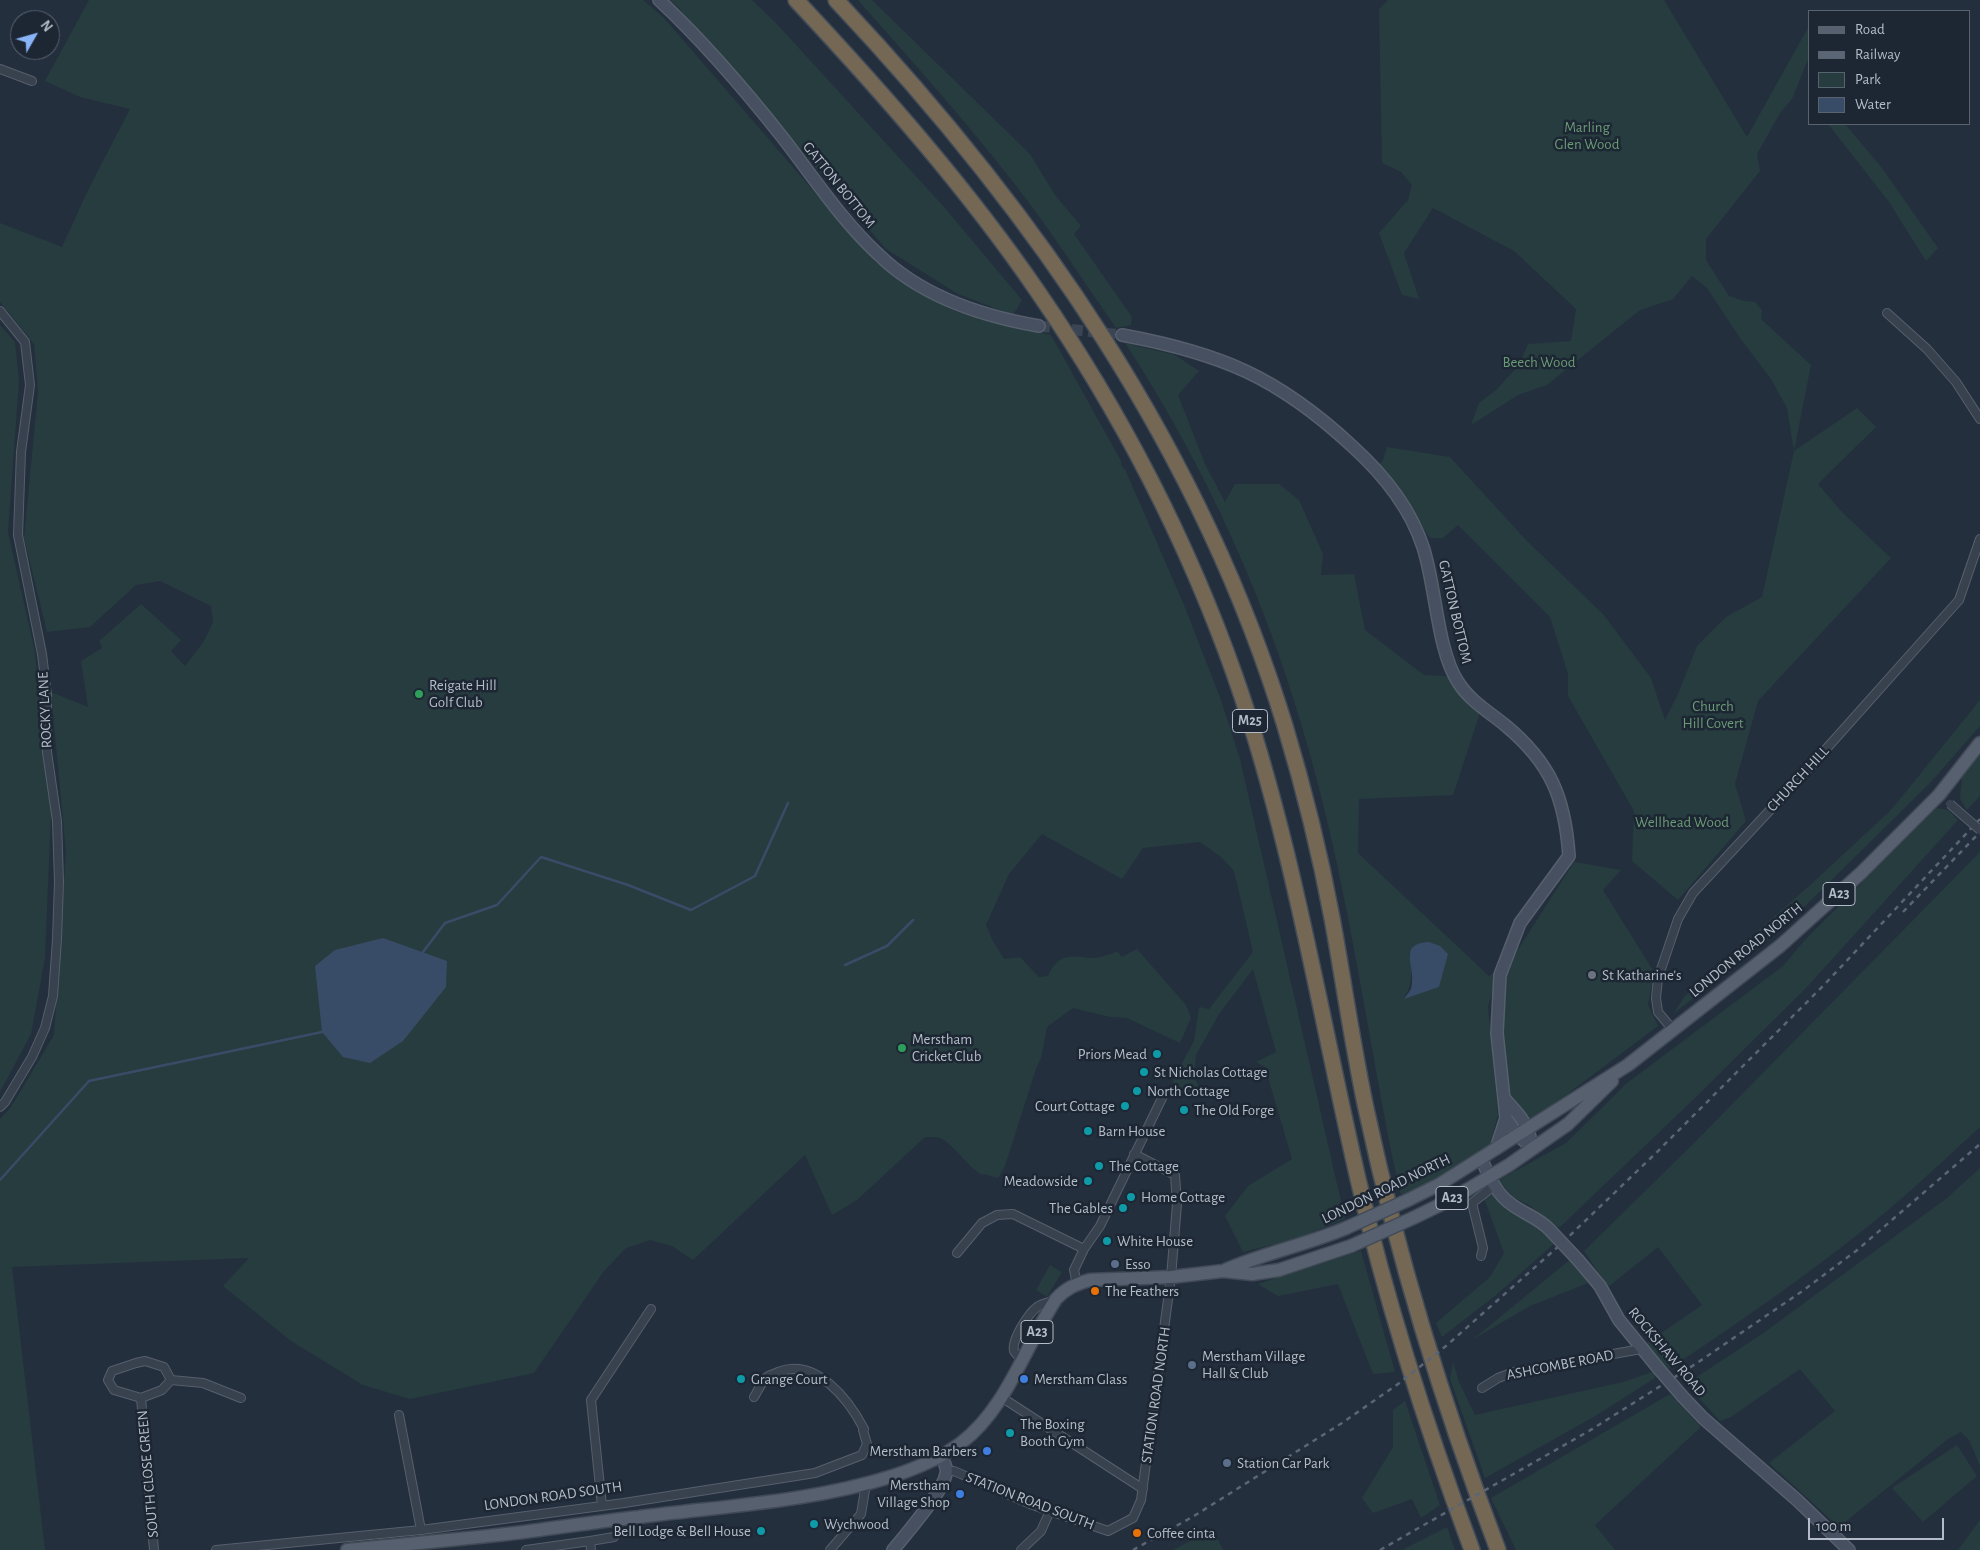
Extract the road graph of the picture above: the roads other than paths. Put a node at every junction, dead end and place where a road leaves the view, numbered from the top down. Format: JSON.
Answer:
{"nodes":[{"id":1,"x":659,"y":0,"type":"edge"},
{"id":2,"x":796,"y":0,"type":"edge"},
{"id":3,"x":836,"y":0,"type":"edge"},
{"id":4,"x":0,"y":69,"type":"edge"},
{"id":5,"x":32,"y":81,"type":"dead end"},
{"id":6,"x":0,"y":311,"type":"edge"},
{"id":7,"x":1886,"y":313,"type":"dead end"},
{"id":8,"x":1039,"y":326,"type":"tunnel mouth"},
{"id":9,"x":1122,"y":335,"type":"tunnel mouth"},
{"id":10,"x":1980,"y":419,"type":"edge"},
{"id":11,"x":1980,"y":539,"type":"edge"},
{"id":12,"x":1980,"y":743,"type":"edge"},
{"id":13,"x":1939,"y":795,"type":"junction"},
{"id":14,"x":1980,"y":830,"type":"edge"},
{"id":15,"x":1673,"y":1030,"type":"junction"},
{"id":16,"x":1628,"y":1065,"type":"junction"},
{"id":17,"x":1165,"y":1092,"type":"dead end"},
{"id":18,"x":1504,"y":1098,"type":"junction"},
{"id":19,"x":0,"y":1107,"type":"edge"},
{"id":20,"x":1506,"y":1118,"type":"junction"},
{"id":21,"x":1523,"y":1132,"type":"junction"},
{"id":22,"x":1533,"y":1148,"type":"junction"},
{"id":23,"x":1496,"y":1149,"type":"junction"},
{"id":24,"x":1134,"y":1154,"type":"junction"},
{"id":25,"x":1482,"y":1158,"type":"junction"},
{"id":26,"x":1492,"y":1180,"type":"junction"},
{"id":27,"x":1084,"y":1249,"type":"junction"},
{"id":28,"x":957,"y":1252,"type":"dead end"},
{"id":29,"x":1481,"y":1256,"type":"dead end"},
{"id":30,"x":1223,"y":1271,"type":"junction"},
{"id":31,"x":1171,"y":1278,"type":"junction"},
{"id":32,"x":1077,"y":1284,"type":"junction"},
{"id":33,"x":651,"y":1309,"type":"dead end"},
{"id":34,"x":1641,"y":1349,"type":"junction"},
{"id":35,"x":171,"y":1380,"type":"junction"},
{"id":36,"x":1482,"y":1388,"type":"dead end"},
{"id":37,"x":1001,"y":1396,"type":"junction"},
{"id":38,"x":754,"y":1397,"type":"dead end"},
{"id":39,"x":141,"y":1398,"type":"junction"},
{"id":40,"x":241,"y":1398,"type":"dead end"},
{"id":41,"x":399,"y":1416,"type":"dead end"},
{"id":42,"x":942,"y":1455,"type":"junction"},
{"id":43,"x":947,"y":1471,"type":"junction"},
{"id":44,"x":866,"y":1484,"type":"junction"},
{"id":45,"x":1143,"y":1489,"type":"junction"},
{"id":46,"x":602,"y":1506,"type":"junction"},
{"id":47,"x":1050,"y":1511,"type":"junction"},
{"id":48,"x":1137,"y":1512,"type":"joint"},
{"id":49,"x":543,"y":1514,"type":"junction"},
{"id":50,"x":546,"y":1529,"type":"junction"},
{"id":51,"x":421,"y":1530,"type":"junction"},
{"id":52,"x":523,"y":1532,"type":"junction"},
{"id":53,"x":614,"y":1538,"type":"dead end"},
{"id":54,"x":590,"y":1541,"type":"junction"},
{"id":55,"x":154,"y":1550,"type":"edge"},
{"id":56,"x":216,"y":1550,"type":"edge"},
{"id":57,"x":347,"y":1550,"type":"edge"},
{"id":58,"x":525,"y":1550,"type":"edge"},
{"id":59,"x":591,"y":1550,"type":"edge"},
{"id":60,"x":830,"y":1550,"type":"edge"},
{"id":61,"x":893,"y":1550,"type":"edge"},
{"id":62,"x":1021,"y":1550,"type":"edge"},
{"id":63,"x":1472,"y":1550,"type":"edge"},
{"id":64,"x":1498,"y":1550,"type":"edge"},
{"id":65,"x":1849,"y":1550,"type":"edge"}],
"edges":[{"from":1,"to":8,"type":"street","name":"GATTON BOTTOM"},
{"from":2,"to":63,"type":"highway","number":"M25"},
{"from":3,"to":64,"type":"highway","number":"M25"},
{"from":4,"to":5,"type":"street"},
{"from":6,"to":19,"type":"street","name":"ROCKY LANE"},
{"from":7,"to":10,"type":"street"},
{"from":9,"to":18,"type":"street","name":"GATTON BOTTOM"},
{"from":11,"to":15,"type":"street","name":"CHURCH HILL"},
{"from":12,"to":13,"type":"main road","name":"LONDON ROAD NORTH","number":"A23"},
{"from":13,"to":14,"type":"street","bridge":true},
{"from":13,"to":15,"type":"main road","name":"LONDON ROAD NORTH","number":"A23"},
{"from":15,"to":16,"type":"main road","name":"LONDON ROAD NORTH","number":"A23"},
{"from":16,"to":21,"type":"main road","name":"LONDON ROAD NORTH","number":"A23"},
{"from":16,"to":22,"type":"main road","name":"LONDON ROAD NORTH","number":"A23"},
{"from":17,"to":24,"type":"street"},
{"from":18,"to":20,"type":"street","name":"GATTON BOTTOM"},
{"from":18,"to":21,"type":"street","name":"GATTON BOTTOM"},
{"from":20,"to":21,"type":"street","name":"GATTON BOTTOM"},
{"from":20,"to":23,"type":"street"},
{"from":21,"to":22,"type":"street","name":"GATTON BOTTOM"},
{"from":21,"to":23,"type":"main road","name":"LONDON ROAD NORTH","number":"A23"},
{"from":22,"to":26,"type":"main road","name":"LONDON ROAD NORTH","number":"A23"},
{"from":23,"to":25,"type":"main road","name":"LONDON ROAD NORTH","number":"A23"},
{"from":24,"to":27,"type":"street"},
{"from":24,"to":31,"type":"street","name":"STATION ROAD NORTH"},
{"from":25,"to":26,"type":"street","name":"ROCKSHAW ROAD"},
{"from":25,"to":30,"type":"main road","name":"LONDON ROAD NORTH","number":"A23","bridge":true},
{"from":26,"to":29,"type":"street"},
{"from":26,"to":30,"type":"main road","name":"LONDON ROAD NORTH","number":"A23","bridge":true},
{"from":26,"to":34,"type":"street","name":"ROCKSHAW ROAD","bridge":true},
{"from":27,"to":28,"type":"street"},
{"from":27,"to":32,"type":"street"},
{"from":30,"to":31,"type":"main road","name":"LONDON ROAD NORTH","number":"A23"},
{"from":31,"to":32,"type":"main road","number":"A23"},
{"from":31,"to":45,"type":"street","name":"STATION ROAD NORTH"},
{"from":32,"to":37,"type":"main road","number":"A23"},
{"from":33,"to":46,"type":"street"},
{"from":34,"to":36,"type":"street","name":"ASHCOMBE ROAD"},
{"from":34,"to":65,"type":"street","name":"ROCKSHAW ROAD","bridge":true},
{"from":35,"to":39,"type":"street","name":"SOUTH CLOSE GREEN"},
{"from":35,"to":39,"type":"street","name":"SOUTH CLOSE GREEN"},
{"from":35,"to":40,"type":"street"},
{"from":37,"to":42,"type":"main road","number":"A23"},
{"from":37,"to":45,"type":"street"},
{"from":38,"to":46,"type":"street","name":"LONDON ROAD SOUTH"},
{"from":39,"to":55,"type":"street","name":"SOUTH CLOSE GREEN"},
{"from":41,"to":51,"type":"street"},
{"from":42,"to":43,"type":"street"},
{"from":42,"to":44,"type":"main road","name":"LONDON ROAD SOUTH","number":"A23"},
{"from":43,"to":47,"type":"street","name":"STATION ROAD SOUTH"},
{"from":43,"to":61,"type":"street"},
{"from":44,"to":50,"type":"main road","name":"LONDON ROAD SOUTH","number":"A23"},
{"from":44,"to":60,"type":"street"},
{"from":45,"to":48,"type":"street","name":"STATION ROAD NORTH"},
{"from":46,"to":49,"type":"street","name":"LONDON ROAD SOUTH"},
{"from":47,"to":48,"type":"street","name":"STATION ROAD SOUTH"},
{"from":47,"to":62,"type":"street"},
{"from":49,"to":50,"type":"street"},
{"from":49,"to":51,"type":"street","name":"LONDON ROAD SOUTH"},
{"from":50,"to":52,"type":"main road","name":"LONDON ROAD SOUTH","number":"A23"},
{"from":51,"to":56,"type":"street","name":"LONDON ROAD SOUTH"},
{"from":52,"to":57,"type":"main road","name":"LONDON ROAD SOUTH","number":"A23"},
{"from":52,"to":58,"type":"street"},
{"from":53,"to":54,"type":"street"},
{"from":54,"to":58,"type":"street"},
{"from":54,"to":59,"type":"street"}]}
